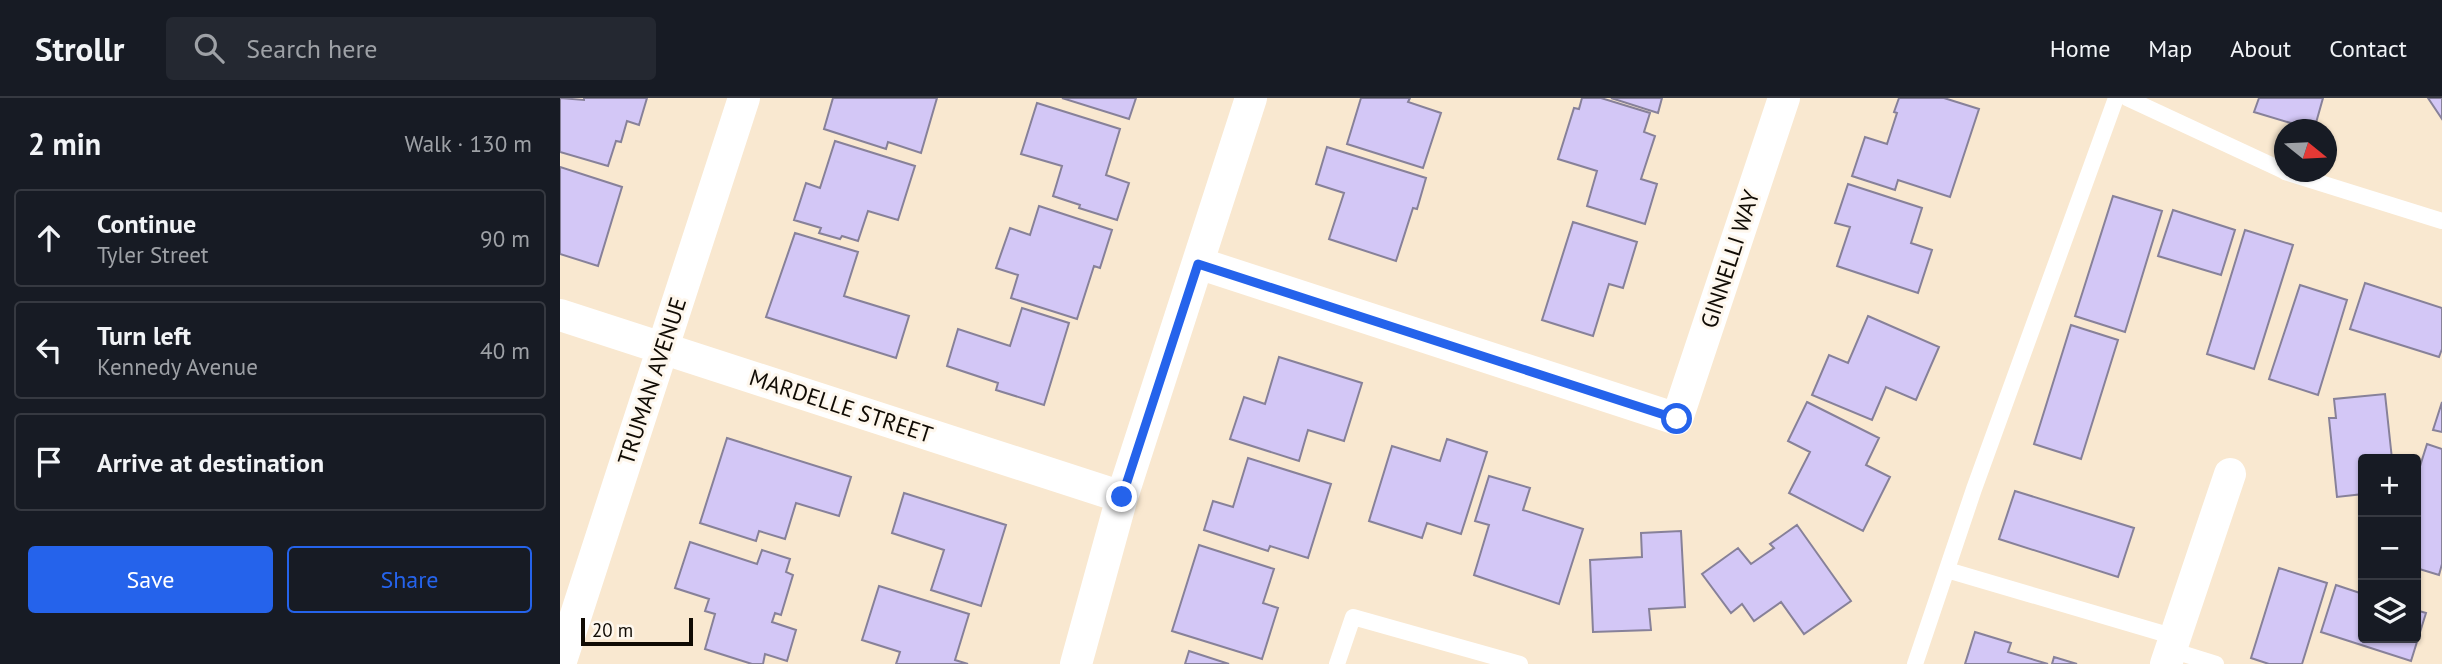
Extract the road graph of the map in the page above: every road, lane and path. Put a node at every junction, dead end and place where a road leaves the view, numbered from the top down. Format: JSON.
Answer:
{"nodes":[{"id":1,"x":744,"y":98,"type":"edge"},
{"id":2,"x":1251,"y":98,"type":"edge"},
{"id":3,"x":1784,"y":98,"type":"edge"},
{"id":4,"x":2116,"y":98,"type":"edge"},
{"id":5,"x":2127,"y":98,"type":"edge"},
{"id":6,"x":2274,"y":166,"type":"edge"},
{"id":7,"x":2320,"y":182,"type":"edge"},
{"id":8,"x":2442,"y":221,"type":"edge"},
{"id":9,"x":1198,"y":264,"type":"junction"},
{"id":10,"x":560,"y":314,"type":"edge"},
{"id":11,"x":663,"y":348,"type":"junction"},
{"id":12,"x":2230,"y":474,"type":"dead end"},
{"id":13,"x":1122,"y":497,"type":"junction"},
{"id":14,"x":1947,"y":570,"type":"junction"},
{"id":15,"x":2171,"y":651,"type":"edge"},
{"id":16,"x":560,"y":664,"type":"edge"},
{"id":17,"x":1076,"y":664,"type":"edge"},
{"id":18,"x":1337,"y":664,"type":"edge"},
{"id":19,"x":1520,"y":664,"type":"edge"},
{"id":20,"x":1915,"y":664,"type":"edge"},
{"id":21,"x":2216,"y":664,"type":"edge"}],
"edges":[{"from":1,"to":11,"type":"street","name":"TRUMAN AVENUE"},
{"from":2,"to":9,"type":"street"},
{"from":3,"to":9,"type":"street","name":"GINNELLI WAY"},
{"from":4,"to":14,"type":"lane"},
{"from":5,"to":6,"type":"lane"},
{"from":7,"to":8,"type":"lane"},
{"from":9,"to":13,"type":"street"},
{"from":10,"to":11,"type":"street","name":"MARDELLE STREET"},
{"from":11,"to":13,"type":"street","name":"MARDELLE STREET"},
{"from":11,"to":16,"type":"street","name":"TRUMAN AVENUE"},
{"from":12,"to":15,"type":"street"},
{"from":13,"to":17,"type":"street"},
{"from":14,"to":15,"type":"lane"},
{"from":14,"to":20,"type":"lane"},
{"from":15,"to":21,"type":"lane"},
{"from":18,"to":19,"type":"lane"}]}
